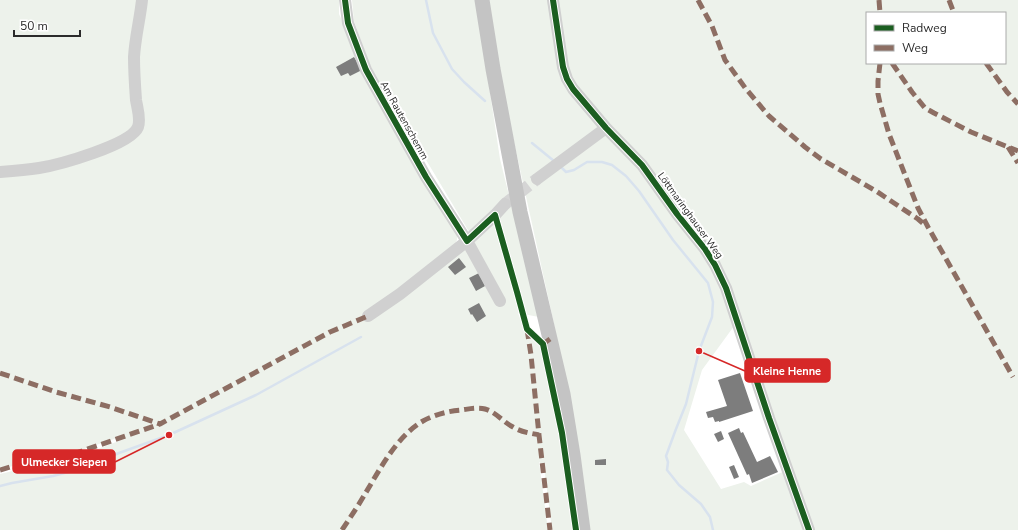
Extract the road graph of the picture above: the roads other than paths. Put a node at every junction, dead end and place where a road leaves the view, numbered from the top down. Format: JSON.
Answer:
{"nodes":[{"id":1,"x":142,"y":0,"type":"edge"},
{"id":2,"x":345,"y":0,"type":"edge"},
{"id":3,"x":482,"y":0,"type":"edge"},
{"id":4,"x":553,"y":0,"type":"edge"},
{"id":5,"x":606,"y":128,"type":"junction"},
{"id":6,"x":0,"y":172,"type":"edge"},
{"id":7,"x":537,"y":179,"type":"tunnel mouth"},
{"id":8,"x":505,"y":204,"type":"tunnel mouth"},
{"id":9,"x":467,"y":241,"type":"junction"},
{"id":10,"x":500,"y":301,"type":"dead end"},
{"id":11,"x":368,"y":316,"type":"dead end"},
{"id":12,"x":583,"y":530,"type":"edge"},
{"id":13,"x":809,"y":530,"type":"edge"}],
"edges":[{"from":1,"to":6,"type":"street"},
{"from":2,"to":9,"type":"street","name":"Am Rautenschemm"},
{"from":3,"to":12,"type":"main road"},
{"from":4,"to":5,"type":"street","name":"Löttmaringhauser Weg"},
{"from":5,"to":7,"type":"street"},
{"from":5,"to":13,"type":"street","name":"Löttmaringhauser Weg"},
{"from":8,"to":9,"type":"street"},
{"from":9,"to":10,"type":"street","name":"Am Rautenschemm"},
{"from":9,"to":11,"type":"street"}]}
